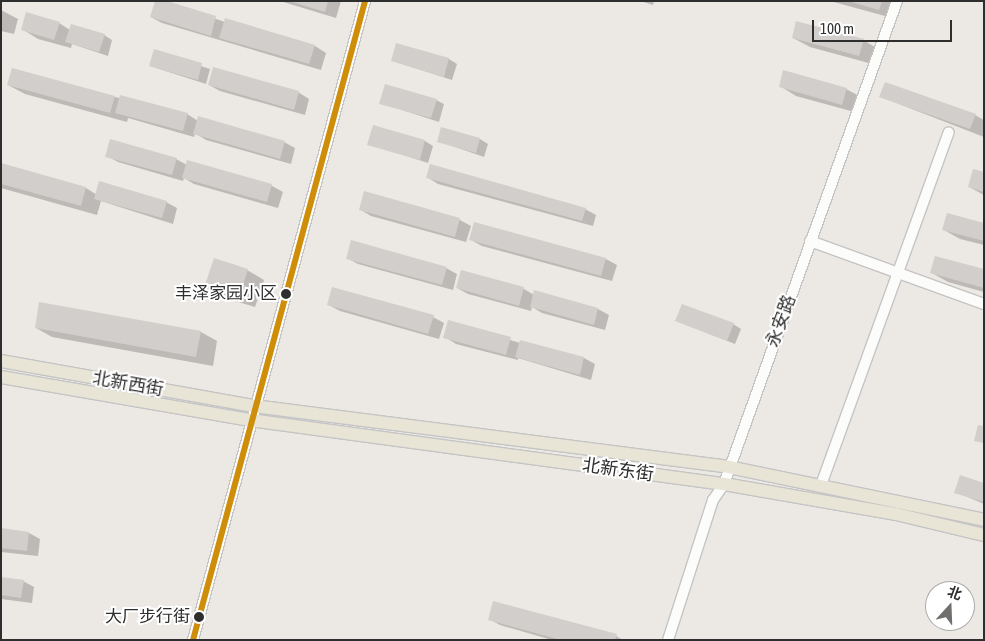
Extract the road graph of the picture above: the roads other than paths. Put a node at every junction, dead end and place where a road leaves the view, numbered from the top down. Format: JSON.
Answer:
{"nodes":[{"id":1,"x":365,"y":1,"type":"edge"},
{"id":2,"x":896,"y":1,"type":"edge"},
{"id":3,"x":949,"y":132,"type":"dead end"},
{"id":4,"x":810,"y":240,"type":"junction"},
{"id":5,"x":897,"y":273,"type":"junction"},
{"id":6,"x":984,"y":304,"type":"edge"},
{"id":7,"x":1,"y":361,"type":"edge"},
{"id":8,"x":1,"y":377,"type":"edge"},
{"id":9,"x":254,"y":406,"type":"junction"},
{"id":10,"x":250,"y":420,"type":"junction"},
{"id":11,"x":471,"y":434,"type":"junction"},
{"id":12,"x":469,"y":450,"type":"junction"},
{"id":13,"x":728,"y":467,"type":"junction"},
{"id":14,"x":724,"y":484,"type":"junction"},
{"id":15,"x":821,"y":485,"type":"junction"},
{"id":16,"x":984,"y":520,"type":"edge"},
{"id":17,"x":984,"y":535,"type":"edge"},
{"id":18,"x":193,"y":640,"type":"edge"},
{"id":19,"x":668,"y":640,"type":"edge"}],
"edges":[{"from":1,"to":9,"type":"street"},
{"from":2,"to":4,"type":"street","name":"永安路"},
{"from":3,"to":5,"type":"street"},
{"from":4,"to":5,"type":"street"},
{"from":4,"to":13,"type":"street","name":"永安路"},
{"from":5,"to":6,"type":"street"},
{"from":5,"to":15,"type":"street"},
{"from":7,"to":9,"type":"main road","name":"北新西街"},
{"from":8,"to":10,"type":"main road","name":"北新西街"},
{"from":9,"to":10,"type":"street"},
{"from":9,"to":11,"type":"main road","name":"北新东街"},
{"from":10,"to":12,"type":"main road","name":"北新东街"},
{"from":10,"to":18,"type":"street"},
{"from":11,"to":12,"type":"street"},
{"from":11,"to":13,"type":"main road","name":"北新东街"},
{"from":12,"to":14,"type":"main road","name":"北新东街"},
{"from":13,"to":14,"type":"street","name":"永安路"},
{"from":13,"to":15,"type":"main road","name":"北新东街"},
{"from":14,"to":17,"type":"main road","name":"北新东街"},
{"from":14,"to":19,"type":"street","name":"永安路"},
{"from":15,"to":16,"type":"main road","name":"北新东街"}]}
